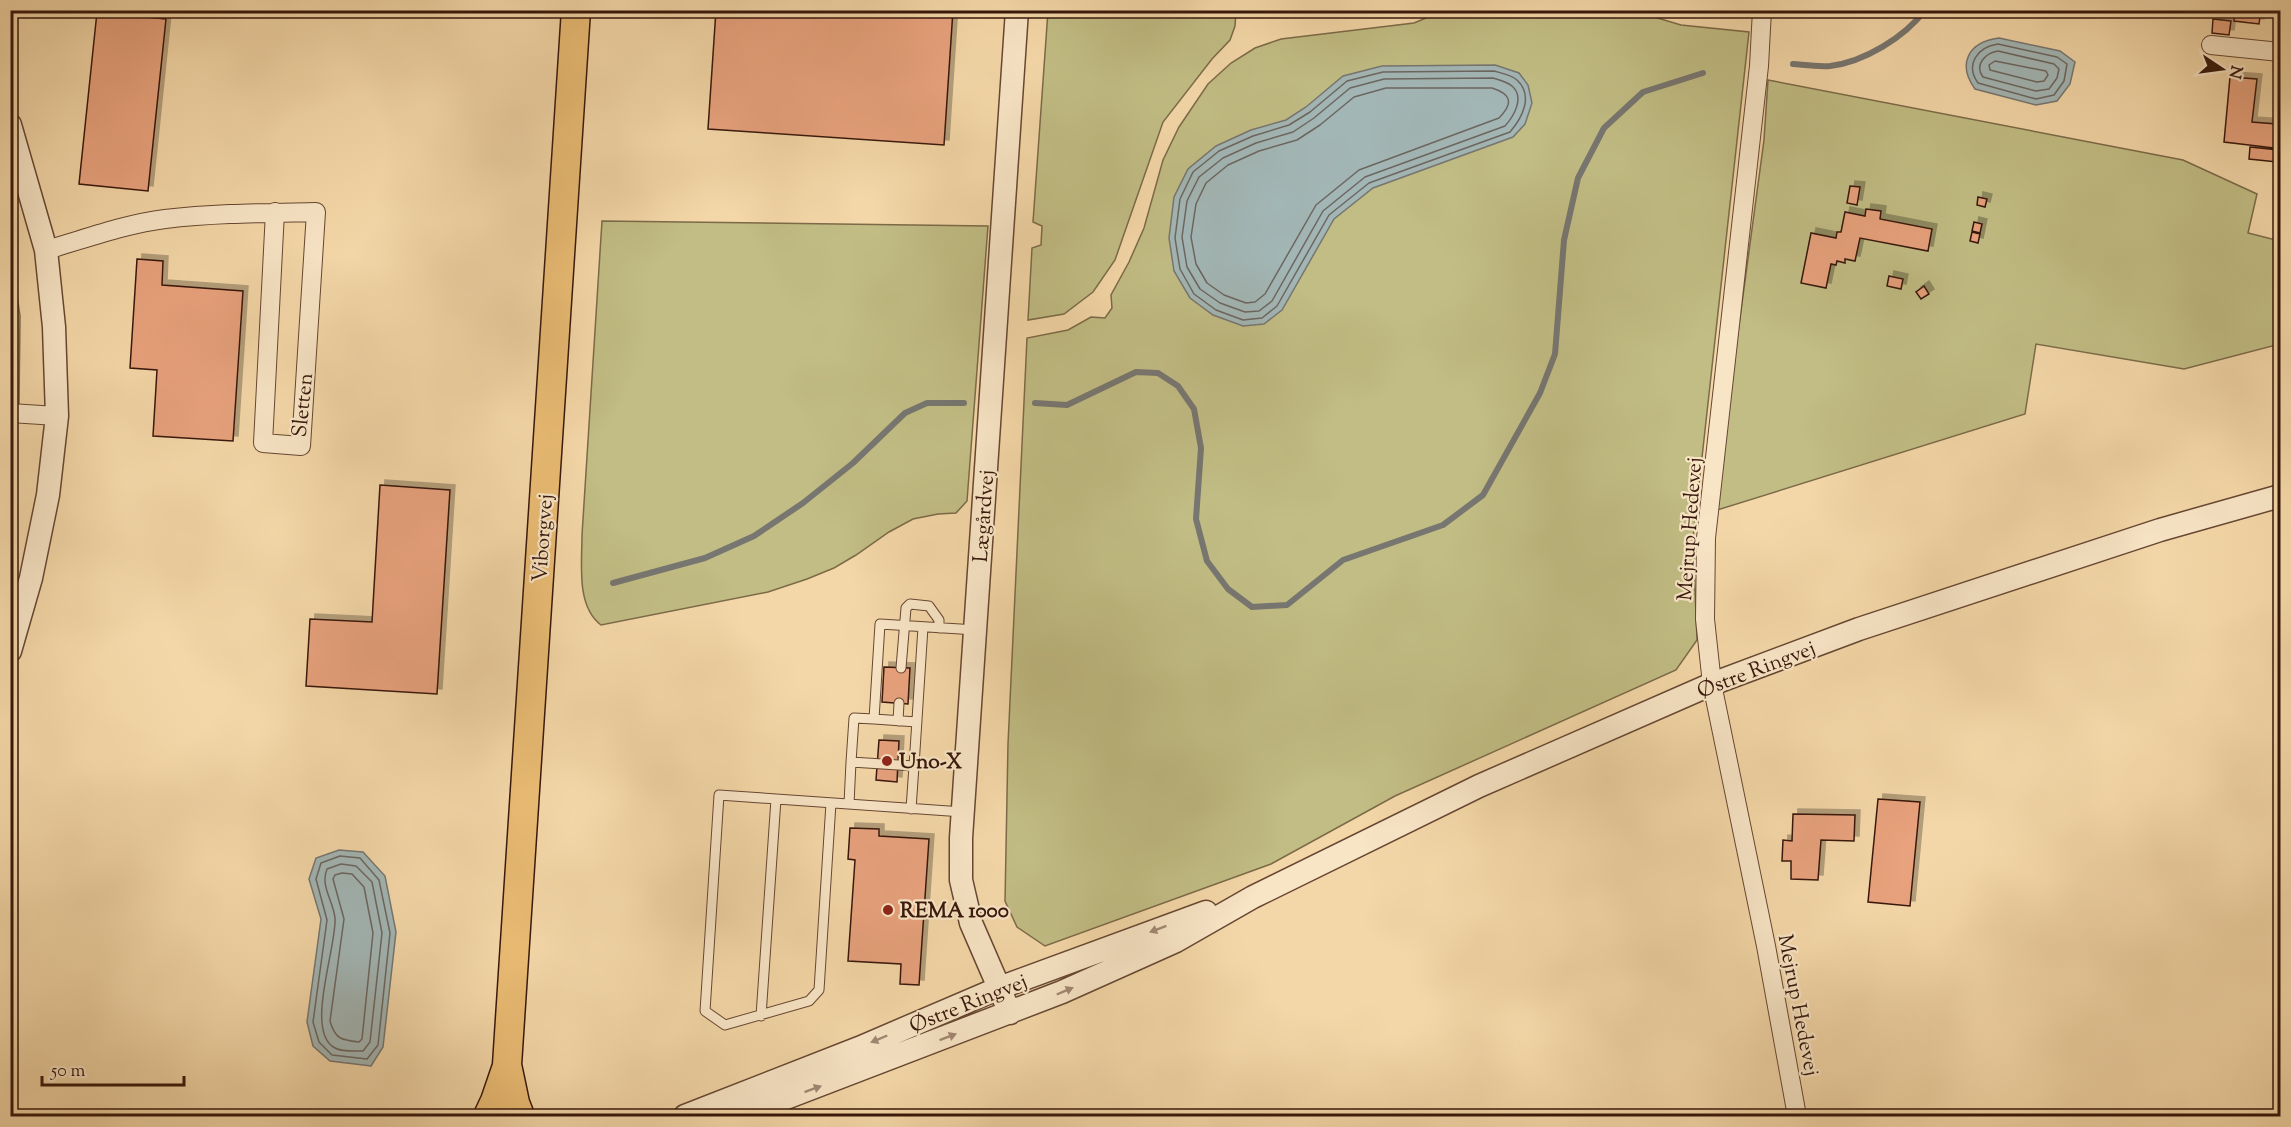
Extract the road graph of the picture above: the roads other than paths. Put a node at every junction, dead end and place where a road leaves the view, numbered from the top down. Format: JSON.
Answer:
{"nodes":[{"id":1,"x":576,"y":10,"type":"edge"},
{"id":2,"x":1017,"y":10,"type":"edge"},
{"id":3,"x":1762,"y":10,"type":"edge"},
{"id":4,"x":2211,"y":45,"type":"dead end"},
{"id":5,"x":2280,"y":52,"type":"edge"},
{"id":6,"x":10,"y":125,"type":"edge"},
{"id":7,"x":275,"y":212,"type":"junction"},
{"id":8,"x":46,"y":250,"type":"junction"},
{"id":9,"x":10,"y":413,"type":"edge"},
{"id":10,"x":57,"y":416,"type":"junction"},
{"id":11,"x":2280,"y":496,"type":"edge"},
{"id":12,"x":905,"y":626,"type":"junction"},
{"id":13,"x":922,"y":627,"type":"junction"},
{"id":14,"x":939,"y":628,"type":"junction"},
{"id":15,"x":976,"y":630,"type":"junction"},
{"id":16,"x":10,"y":651,"type":"edge"},
{"id":17,"x":902,"y":668,"type":"dead end"},
{"id":18,"x":1713,"y":684,"type":"junction"},
{"id":19,"x":899,"y":703,"type":"dead end"},
{"id":20,"x":874,"y":719,"type":"junction"},
{"id":21,"x":898,"y":721,"type":"junction"},
{"id":22,"x":917,"y":722,"type":"junction"},
{"id":23,"x":851,"y":762,"type":"junction"},
{"id":24,"x":914,"y":766,"type":"junction"},
{"id":25,"x":776,"y":799,"type":"junction"},
{"id":26,"x":831,"y":803,"type":"junction"},
{"id":27,"x":849,"y":804,"type":"junction"},
{"id":28,"x":911,"y":809,"type":"junction"},
{"id":29,"x":963,"y":812,"type":"junction"},
{"id":30,"x":1253,"y":897,"type":"junction"},
{"id":31,"x":999,"y":988,"type":"junction"},
{"id":32,"x":1010,"y":1013,"type":"junction"},
{"id":33,"x":761,"y":1016,"type":"junction"},
{"id":34,"x":507,"y":1065,"type":"junction"},
{"id":35,"x":488,"y":1116,"type":"edge"},
{"id":36,"x":520,"y":1116,"type":"edge"},
{"id":37,"x":685,"y":1116,"type":"edge"},
{"id":38,"x":739,"y":1116,"type":"edge"},
{"id":39,"x":1797,"y":1116,"type":"edge"}],
"edges":[{"from":1,"to":34,"type":"main road","name":"Viborgvej"},
{"from":2,"to":15,"type":"street","name":"Lægårdvej"},
{"from":3,"to":18,"type":"street","name":"Mejrup Hedevej"},
{"from":4,"to":5,"type":"street"},
{"from":6,"to":8,"type":"street"},
{"from":7,"to":7,"type":"street","name":"Sletten"},
{"from":7,"to":8,"type":"street","name":"Sletten"},
{"from":8,"to":10,"type":"street"},
{"from":9,"to":10,"type":"street"},
{"from":10,"to":16,"type":"street"},
{"from":11,"to":18,"type":"street","name":"Østre Ringvej"},
{"from":12,"to":13,"type":"lane"},
{"from":12,"to":14,"type":"lane"},
{"from":12,"to":17,"type":"lane"},
{"from":12,"to":20,"type":"lane"},
{"from":13,"to":14,"type":"lane"},
{"from":13,"to":22,"type":"lane"},
{"from":14,"to":15,"type":"lane"},
{"from":15,"to":29,"type":"street","name":"Lægårdvej"},
{"from":18,"to":30,"type":"street","name":"Østre Ringvej"},
{"from":18,"to":39,"type":"street","name":"Mejrup Hedevej"},
{"from":19,"to":21,"type":"lane"},
{"from":20,"to":21,"type":"lane"},
{"from":20,"to":23,"type":"lane"},
{"from":21,"to":22,"type":"lane"},
{"from":22,"to":24,"type":"lane"},
{"from":23,"to":24,"type":"lane"},
{"from":23,"to":27,"type":"lane"},
{"from":24,"to":28,"type":"lane"},
{"from":25,"to":26,"type":"lane"},
{"from":25,"to":33,"type":"lane"},
{"from":25,"to":33,"type":"lane"},
{"from":26,"to":27,"type":"lane"},
{"from":26,"to":33,"type":"lane"},
{"from":27,"to":28,"type":"lane"},
{"from":28,"to":29,"type":"lane"},
{"from":29,"to":31,"type":"street","name":"Lægårdvej"},
{"from":30,"to":31,"type":"street","name":"Østre Ringvej","one_way":true},
{"from":32,"to":30,"type":"street","name":"Østre Ringvej","one_way":true},
{"from":31,"to":32,"type":"street","name":"Lægårdvej"},
{"from":31,"to":37,"type":"street","name":"Østre Ringvej","one_way":true},
{"from":38,"to":32,"type":"street","name":"Østre Ringvej","one_way":true},
{"from":34,"to":35,"type":"main road","name":"Viborgvej"},
{"from":34,"to":36,"type":"main road","name":"Viborgvej"}]}
